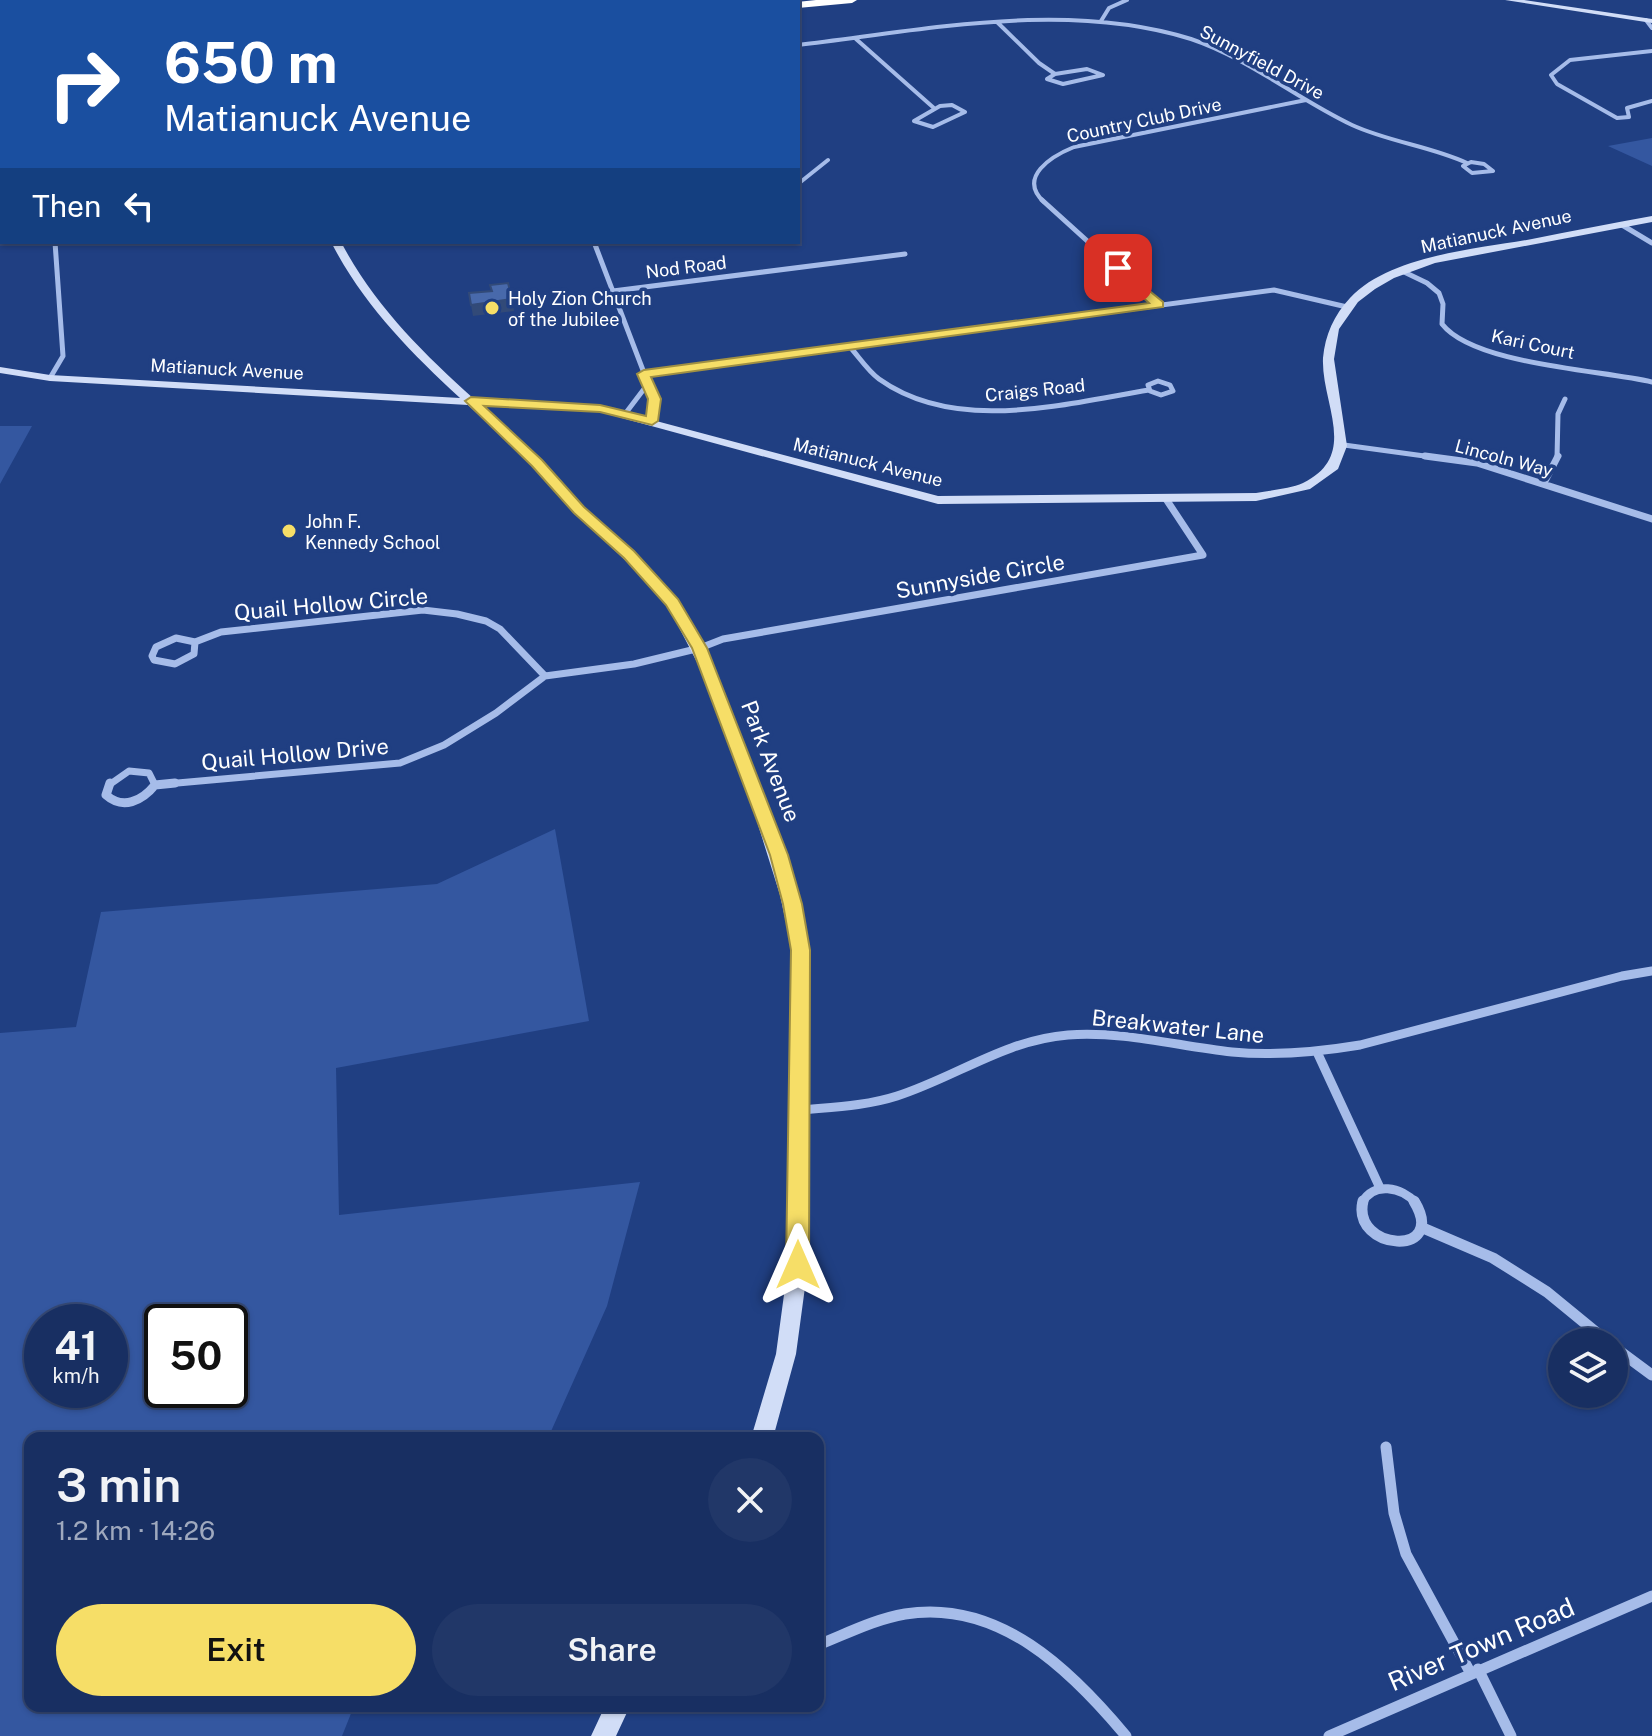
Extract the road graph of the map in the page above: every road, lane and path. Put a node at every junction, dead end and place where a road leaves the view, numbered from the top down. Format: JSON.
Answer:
{"nodes":[{"id":1,"x":852,"y":0,"type":"edge"},
{"id":2,"x":1127,"y":0,"type":"edge"},
{"id":3,"x":1509,"y":0,"type":"edge"},
{"id":4,"x":800,"y":5,"type":"edge"},
{"id":5,"x":1649,"y":20,"type":"edge"},
{"id":6,"x":1101,"y":21,"type":"junction"},
{"id":7,"x":997,"y":22,"type":"junction"},
{"id":8,"x":1652,"y":28,"type":"edge"},
{"id":9,"x":856,"y":39,"type":"junction"},
{"id":10,"x":800,"y":45,"type":"edge"},
{"id":11,"x":1652,"y":51,"type":"edge"},
{"id":12,"x":1055,"y":74,"type":"junction"},
{"id":13,"x":1307,"y":100,"type":"junction"},
{"id":14,"x":1652,"y":101,"type":"edge"},
{"id":15,"x":1602,"y":107,"type":"junction"},
{"id":16,"x":1627,"y":108,"type":"junction"},
{"id":17,"x":935,"y":109,"type":"junction"},
{"id":18,"x":828,"y":160,"type":"dead end"},
{"id":19,"x":1467,"y":163,"type":"junction"},
{"id":20,"x":800,"y":182,"type":"edge"},
{"id":21,"x":1652,"y":219,"type":"edge"},
{"id":22,"x":1622,"y":225,"type":"junction"},
{"id":23,"x":1652,"y":243,"type":"edge"},
{"id":24,"x":55,"y":244,"type":"edge"},
{"id":25,"x":337,"y":244,"type":"edge"},
{"id":26,"x":595,"y":244,"type":"edge"},
{"id":27,"x":905,"y":254,"type":"dead end"},
{"id":28,"x":1402,"y":271,"type":"junction"},
{"id":29,"x":613,"y":291,"type":"junction"},
{"id":30,"x":1158,"y":305,"type":"junction"},
{"id":31,"x":1347,"y":307,"type":"junction"},
{"id":32,"x":850,"y":347,"type":"junction"},
{"id":33,"x":0,"y":370,"type":"edge"},
{"id":34,"x":644,"y":374,"type":"junction"},
{"id":35,"x":50,"y":378,"type":"junction"},
{"id":36,"x":1652,"y":382,"type":"edge"},
{"id":37,"x":647,"y":385,"type":"junction"},
{"id":38,"x":1149,"y":390,"type":"dead end"},
{"id":39,"x":1565,"y":399,"type":"dead end"},
{"id":40,"x":471,"y":401,"type":"junction"},
{"id":41,"x":625,"y":414,"type":"junction"},
{"id":42,"x":652,"y":421,"type":"junction"},
{"id":43,"x":1344,"y":445,"type":"junction"},
{"id":44,"x":1544,"y":483,"type":"junction"},
{"id":45,"x":1166,"y":499,"type":"junction"},
{"id":46,"x":1652,"y":519,"type":"edge"},
{"id":47,"x":195,"y":642,"type":"junction"},
{"id":48,"x":700,"y":648,"type":"junction"},
{"id":49,"x":545,"y":676,"type":"junction"},
{"id":50,"x":155,"y":785,"type":"junction"},
{"id":51,"x":1652,"y":971,"type":"edge"},
{"id":52,"x":1317,"y":1052,"type":"junction"},
{"id":53,"x":800,"y":1111,"type":"junction"},
{"id":54,"x":1380,"y":1188,"type":"junction"},
{"id":55,"x":1423,"y":1228,"type":"junction"},
{"id":56,"x":1591,"y":1328,"type":"edge"},
{"id":57,"x":1628,"y":1357,"type":"edge"},
{"id":58,"x":1652,"y":1375,"type":"edge"},
{"id":59,"x":764,"y":1432,"type":"edge"},
{"id":60,"x":1386,"y":1447,"type":"dead end"},
{"id":61,"x":1652,"y":1596,"type":"edge"},
{"id":62,"x":824,"y":1643,"type":"edge"},
{"id":63,"x":1474,"y":1671,"type":"junction"},
{"id":64,"x":615,"y":1712,"type":"edge"},
{"id":65,"x":603,"y":1736,"type":"edge"},
{"id":66,"x":1126,"y":1736,"type":"edge"},
{"id":67,"x":1329,"y":1736,"type":"edge"},
{"id":68,"x":1511,"y":1736,"type":"edge"}],
"edges":[{"from":1,"to":4,"type":"highway"},
{"from":2,"to":6,"type":"street"},
{"from":3,"to":5,"type":"street"},
{"from":5,"to":8,"type":"street"},
{"from":6,"to":7,"type":"street","name":"Sunnyfield Drive"},
{"from":6,"to":13,"type":"street","name":"Sunnyfield Drive"},
{"from":7,"to":9,"type":"street","name":"Sunnyfield Drive"},
{"from":7,"to":12,"type":"street"},
{"from":9,"to":10,"type":"street","name":"Sunnyfield Drive"},
{"from":9,"to":17,"type":"street"},
{"from":11,"to":15,"type":"street"},
{"from":12,"to":12,"type":"street"},
{"from":13,"to":19,"type":"street","name":"Sunnyfield Drive"},
{"from":13,"to":30,"type":"street","name":"Country Club Drive"},
{"from":14,"to":16,"type":"street"},
{"from":15,"to":16,"type":"street"},
{"from":15,"to":16,"type":"street"},
{"from":17,"to":17,"type":"street"},
{"from":18,"to":20,"type":"street"},
{"from":19,"to":19,"type":"street","name":"Sunnyfield Drive"},
{"from":21,"to":22,"type":"street","name":"Matianuck Avenue"},
{"from":22,"to":23,"type":"street"},
{"from":22,"to":28,"type":"street","name":"Matianuck Avenue"},
{"from":24,"to":35,"type":"street"},
{"from":25,"to":40,"type":"street","name":"Park Avenue"},
{"from":26,"to":29,"type":"street"},
{"from":27,"to":29,"type":"street","name":"Nod Road"},
{"from":28,"to":31,"type":"street","name":"Matianuck Avenue"},
{"from":28,"to":36,"type":"street","name":"Kari Court"},
{"from":29,"to":34,"type":"street"},
{"from":30,"to":31,"type":"street"},
{"from":30,"to":32,"type":"street"},
{"from":31,"to":43,"type":"street","name":"Matianuck Avenue"},
{"from":32,"to":34,"type":"street"},
{"from":32,"to":38,"type":"street","name":"Craigs Road"},
{"from":33,"to":35,"type":"street","name":"Matianuck Avenue"},
{"from":34,"to":37,"type":"street"},
{"from":35,"to":40,"type":"street","name":"Matianuck Avenue"},
{"from":37,"to":41,"type":"street"},
{"from":37,"to":42,"type":"street"},
{"from":39,"to":44,"type":"street"},
{"from":40,"to":41,"type":"street","name":"Matianuck Avenue"},
{"from":40,"to":48,"type":"street","name":"Park Avenue"},
{"from":41,"to":42,"type":"street","name":"Matianuck Avenue"},
{"from":42,"to":45,"type":"street","name":"Matianuck Avenue"},
{"from":43,"to":44,"type":"street","name":"Lincoln Way"},
{"from":43,"to":45,"type":"street","name":"Matianuck Avenue"},
{"from":44,"to":46,"type":"street","name":"Lincoln Way"},
{"from":45,"to":48,"type":"street","name":"Sunnyside Circle"},
{"from":47,"to":47,"type":"street","name":"Quail Hollow Circle"},
{"from":47,"to":49,"type":"street","name":"Quail Hollow Circle"},
{"from":48,"to":49,"type":"street","name":"Quail Hollow Drive"},
{"from":48,"to":53,"type":"street","name":"Park Avenue"},
{"from":49,"to":50,"type":"street","name":"Quail Hollow Drive"},
{"from":50,"to":50,"type":"street","name":"Quail Hollow Drive"},
{"from":51,"to":52,"type":"street","name":"Breakwater Lane"},
{"from":52,"to":53,"type":"street","name":"Breakwater Lane"},
{"from":52,"to":54,"type":"street"},
{"from":53,"to":59,"type":"street","name":"Park Avenue"},
{"from":54,"to":55,"type":"street"},
{"from":54,"to":55,"type":"street"},
{"from":55,"to":56,"type":"street"},
{"from":57,"to":58,"type":"street"},
{"from":60,"to":63,"type":"street"},
{"from":61,"to":63,"type":"street","name":"River Town Road"},
{"from":62,"to":66,"type":"street"},
{"from":63,"to":67,"type":"street","name":"River Town Road"},
{"from":63,"to":68,"type":"street"},
{"from":64,"to":65,"type":"street"}]}
